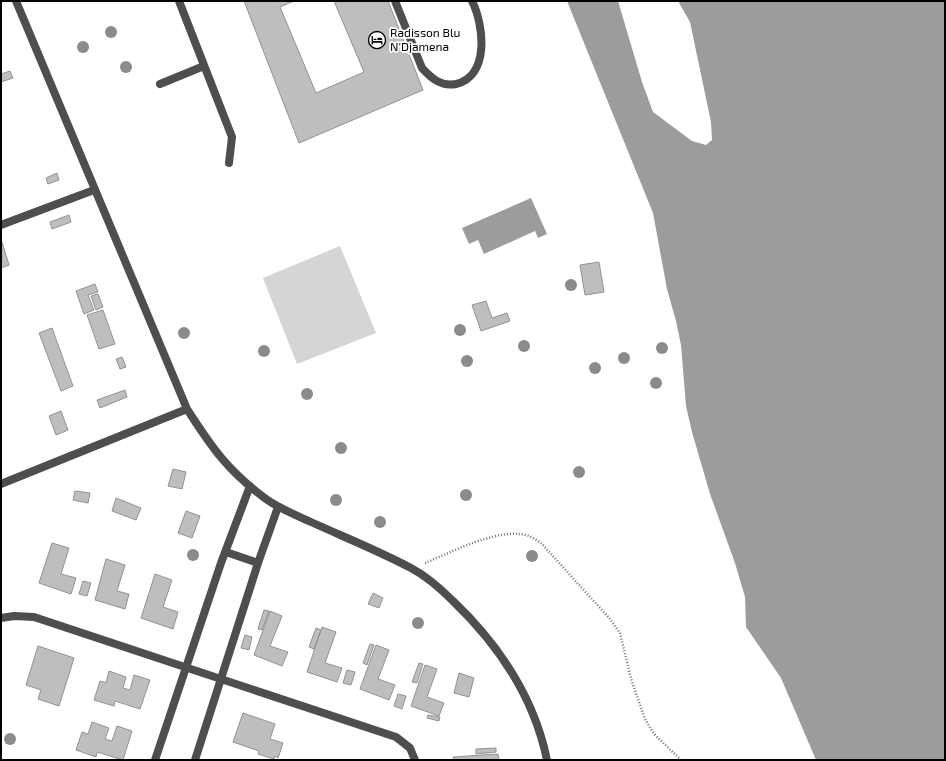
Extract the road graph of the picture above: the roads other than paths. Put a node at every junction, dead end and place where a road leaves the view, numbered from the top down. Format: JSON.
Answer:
{"nodes":[{"id":1,"x":16,"y":1,"type":"edge"},
{"id":2,"x":179,"y":1,"type":"edge"},
{"id":3,"x":395,"y":1,"type":"edge"},
{"id":4,"x":476,"y":3,"type":"edge"},
{"id":5,"x":204,"y":66,"type":"junction"},
{"id":6,"x":160,"y":84,"type":"dead end"},
{"id":7,"x":229,"y":163,"type":"dead end"},
{"id":8,"x":94,"y":190,"type":"junction"},
{"id":9,"x":1,"y":224,"type":"edge"},
{"id":10,"x":187,"y":409,"type":"junction"},
{"id":11,"x":1,"y":484,"type":"edge"},
{"id":12,"x":250,"y":486,"type":"junction"},
{"id":13,"x":278,"y":507,"type":"junction"},
{"id":14,"x":226,"y":552,"type":"junction"},
{"id":15,"x":258,"y":563,"type":"junction"},
{"id":16,"x":1,"y":618,"type":"edge"},
{"id":17,"x":186,"y":667,"type":"junction"},
{"id":18,"x":222,"y":680,"type":"junction"},
{"id":19,"x":155,"y":760,"type":"edge"},
{"id":20,"x":195,"y":760,"type":"edge"},
{"id":21,"x":415,"y":760,"type":"edge"},
{"id":22,"x":546,"y":760,"type":"edge"}],
"edges":[{"from":1,"to":8,"type":"street"},
{"from":2,"to":5,"type":"street"},
{"from":3,"to":4,"type":"street"},
{"from":5,"to":6,"type":"street"},
{"from":5,"to":7,"type":"street"},
{"from":8,"to":9,"type":"street"},
{"from":8,"to":10,"type":"street"},
{"from":10,"to":11,"type":"street"},
{"from":10,"to":12,"type":"street"},
{"from":12,"to":13,"type":"street"},
{"from":12,"to":14,"type":"street"},
{"from":13,"to":15,"type":"street"},
{"from":13,"to":22,"type":"street"},
{"from":14,"to":15,"type":"street"},
{"from":14,"to":17,"type":"street"},
{"from":15,"to":18,"type":"street"},
{"from":16,"to":17,"type":"street"},
{"from":17,"to":18,"type":"street"},
{"from":17,"to":19,"type":"street"},
{"from":18,"to":20,"type":"street"},
{"from":18,"to":21,"type":"street"}]}
